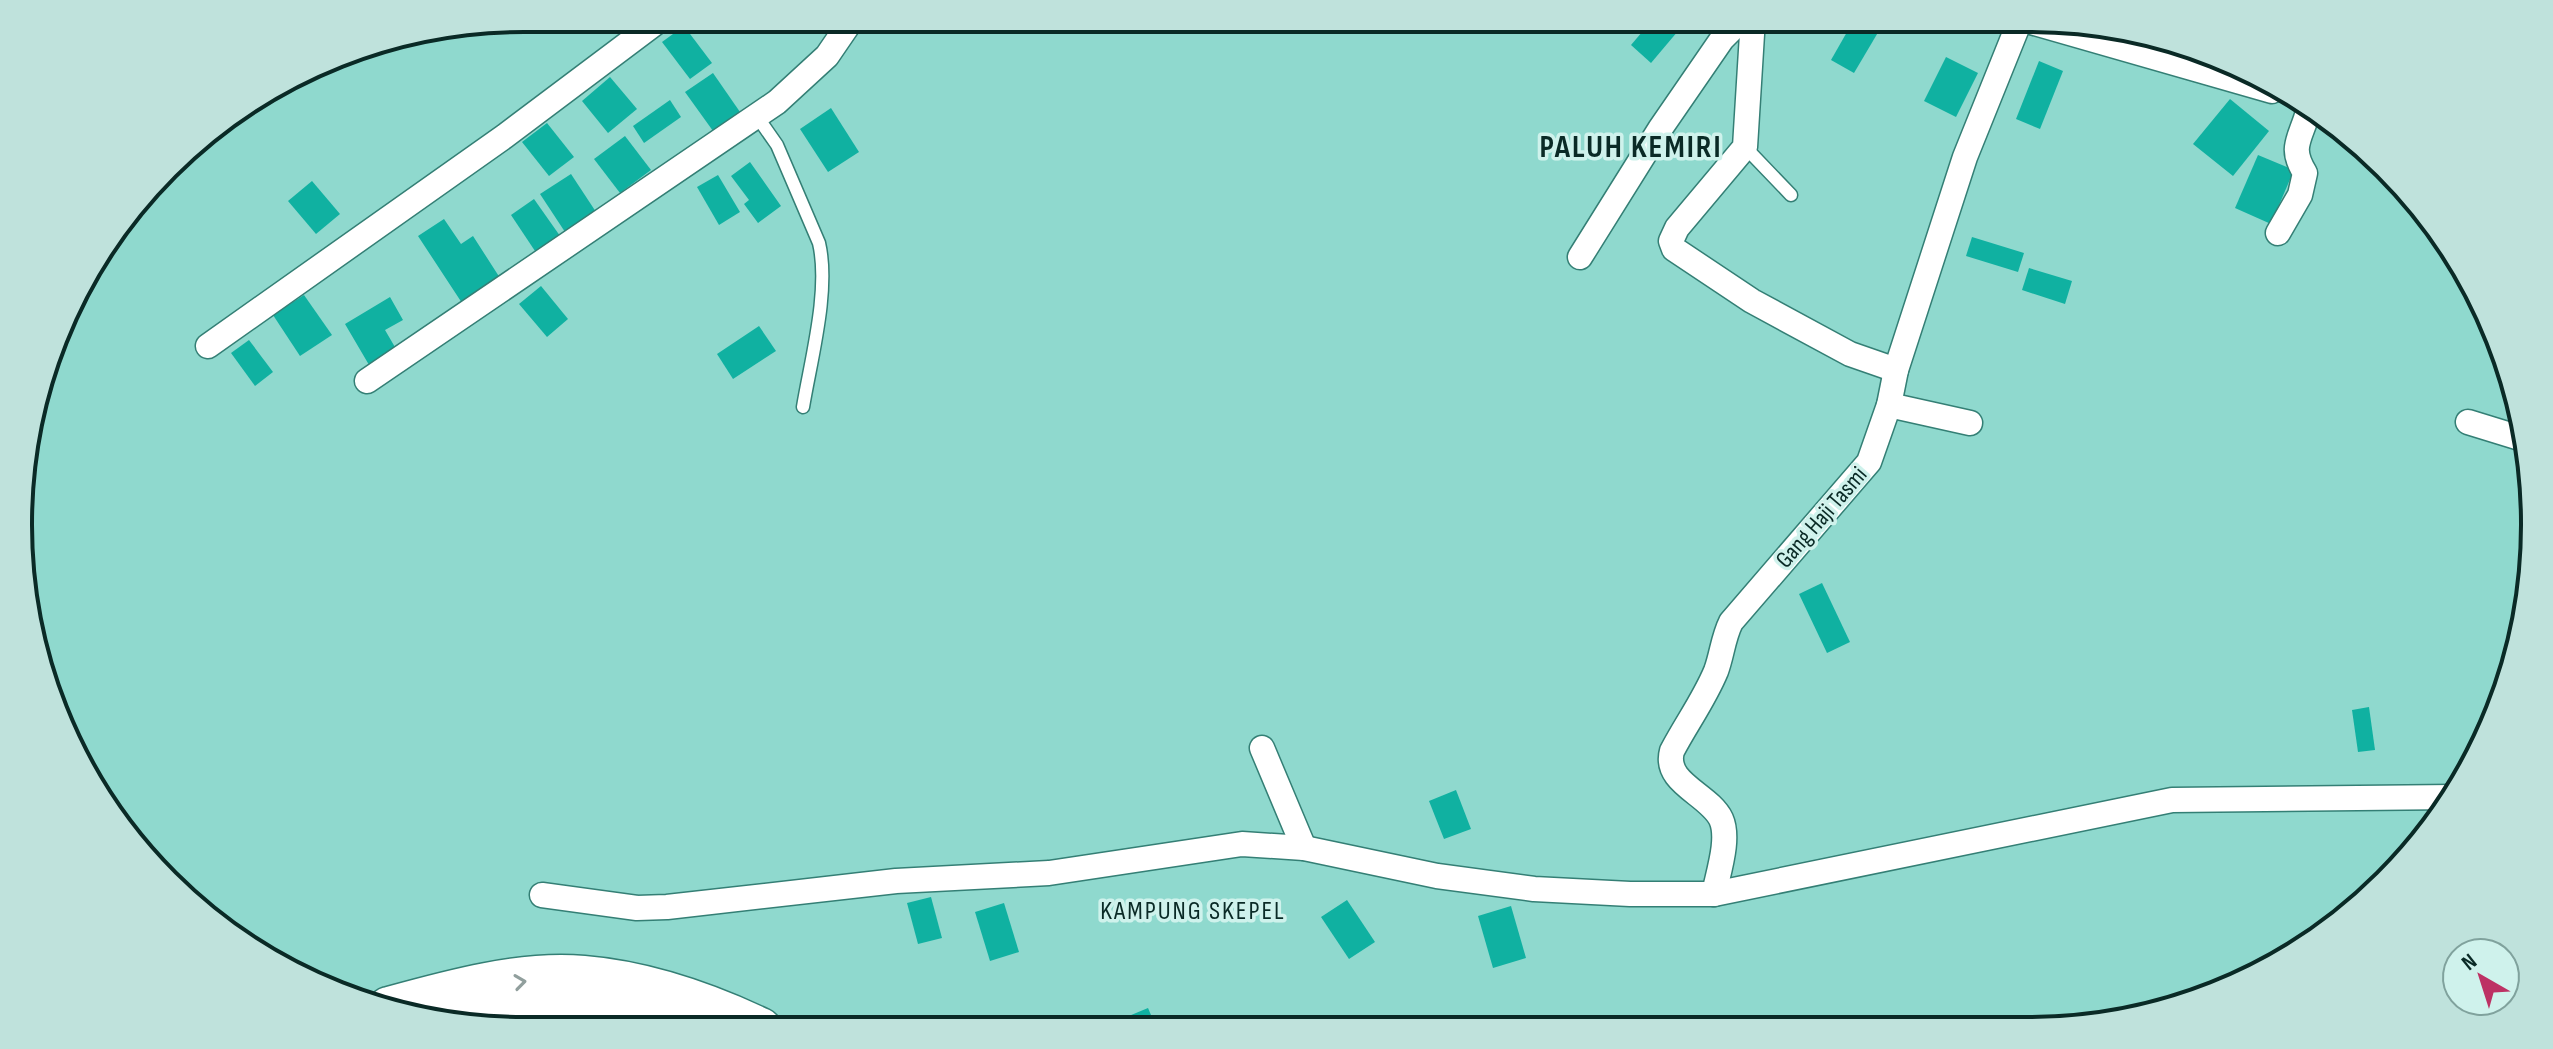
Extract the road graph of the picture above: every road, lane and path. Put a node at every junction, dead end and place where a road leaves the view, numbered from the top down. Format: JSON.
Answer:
{"nodes":[{"id":1,"x":643,"y":32,"type":"edge"},
{"id":2,"x":843,"y":32,"type":"edge"},
{"id":3,"x":1729,"y":32,"type":"edge"},
{"id":4,"x":1752,"y":32,"type":"edge"},
{"id":5,"x":2014,"y":32,"type":"edge"},
{"id":6,"x":2076,"y":34,"type":"edge"},
{"id":7,"x":2248,"y":84,"type":"edge"},
{"id":8,"x":756,"y":115,"type":"junction"},
{"id":9,"x":2306,"y":118,"type":"edge"},
{"id":10,"x":1745,"y":147,"type":"junction"},
{"id":11,"x":1791,"y":195,"type":"dead end"},
{"id":12,"x":2278,"y":233,"type":"dead end"},
{"id":13,"x":1580,"y":257,"type":"dead end"},
{"id":14,"x":208,"y":346,"type":"dead end"},
{"id":15,"x":1896,"y":370,"type":"junction"},
{"id":16,"x":367,"y":381,"type":"dead end"},
{"id":17,"x":1889,"y":405,"type":"junction"},
{"id":18,"x":803,"y":407,"type":"dead end"},
{"id":19,"x":2468,"y":422,"type":"dead end"},
{"id":20,"x":1970,"y":423,"type":"dead end"},
{"id":21,"x":2513,"y":436,"type":"edge"},
{"id":22,"x":1262,"y":748,"type":"dead end"},
{"id":23,"x":2439,"y":797,"type":"edge"},
{"id":24,"x":1304,"y":848,"type":"junction"},
{"id":25,"x":1714,"y":894,"type":"junction"},
{"id":26,"x":542,"y":895,"type":"dead end"},
{"id":27,"x":410,"y":1003,"type":"edge"},
{"id":28,"x":471,"y":1014,"type":"edge"},
{"id":29,"x":624,"y":1017,"type":"edge"},
{"id":30,"x":732,"y":1017,"type":"edge"}],
"edges":[{"from":1,"to":14,"type":"street"},
{"from":2,"to":8,"type":"street"},
{"from":3,"to":13,"type":"street"},
{"from":4,"to":10,"type":"street"},
{"from":5,"to":15,"type":"street","name":"Gang Haji Tasmi"},
{"from":6,"to":7,"type":"street"},
{"from":8,"to":16,"type":"street"},
{"from":8,"to":18,"type":"lane"},
{"from":9,"to":12,"type":"street"},
{"from":10,"to":11,"type":"lane"},
{"from":10,"to":15,"type":"street"},
{"from":15,"to":17,"type":"street","name":"Gang Haji Tasmi"},
{"from":17,"to":20,"type":"street"},
{"from":17,"to":25,"type":"street","name":"Gang Haji Tasmi"},
{"from":19,"to":21,"type":"street"},
{"from":22,"to":24,"type":"street"},
{"from":23,"to":25,"type":"street"},
{"from":24,"to":25,"type":"street"},
{"from":24,"to":26,"type":"street"},
{"from":27,"to":30,"type":"highway","one_way":true},
{"from":28,"to":29,"type":"highway"}]}
